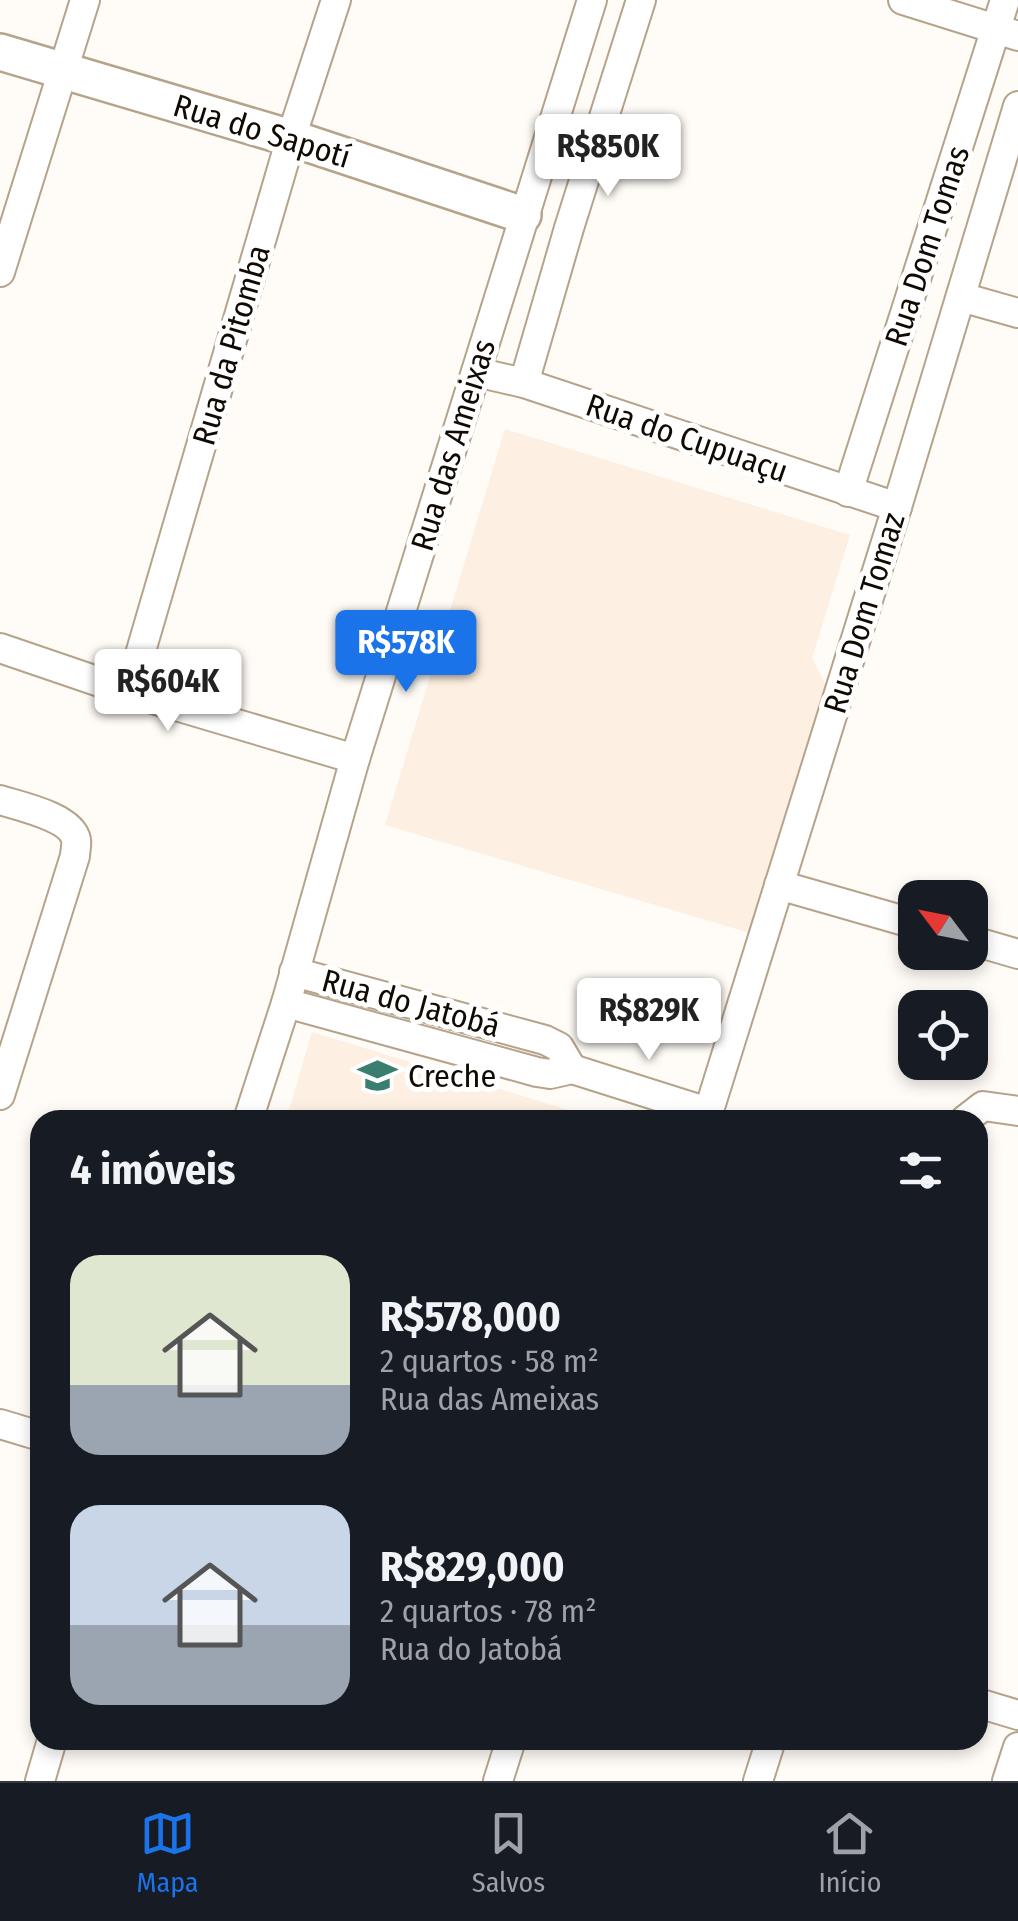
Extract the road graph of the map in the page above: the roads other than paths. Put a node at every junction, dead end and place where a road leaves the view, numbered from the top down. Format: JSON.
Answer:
{"nodes":[{"id":1,"x":85,"y":0,"type":"edge"},
{"id":2,"x":336,"y":0,"type":"edge"},
{"id":3,"x":592,"y":0,"type":"edge"},
{"id":4,"x":641,"y":0,"type":"edge"},
{"id":5,"x":903,"y":0,"type":"edge"},
{"id":6,"x":1005,"y":0,"type":"edge"},
{"id":7,"x":1007,"y":32,"type":"edge"},
{"id":8,"x":0,"y":52,"type":"edge"},
{"id":9,"x":63,"y":71,"type":"junction"},
{"id":10,"x":1018,"y":106,"type":"edge"},
{"id":11,"x":291,"y":138,"type":"junction"},
{"id":12,"x":523,"y":215,"type":"junction"},
{"id":13,"x":568,"y":228,"type":"junction"},
{"id":14,"x":0,"y":272,"type":"edge"},
{"id":15,"x":961,"y":297,"type":"junction"},
{"id":16,"x":1018,"y":313,"type":"edge"},
{"id":17,"x":476,"y":372,"type":"junction"},
{"id":18,"x":524,"y":383,"type":"junction"},
{"id":19,"x":848,"y":492,"type":"junction"},
{"id":20,"x":897,"y":507,"type":"junction"},
{"id":21,"x":0,"y":648,"type":"edge"},
{"id":22,"x":129,"y":692,"type":"junction"},
{"id":23,"x":355,"y":760,"type":"junction"},
{"id":24,"x":0,"y":800,"type":"edge"},
{"id":25,"x":779,"y":885,"type":"junction"},
{"id":26,"x":898,"y":919,"type":"edge"},
{"id":27,"x":988,"y":945,"type":"edge"},
{"id":28,"x":1018,"y":954,"type":"edge"},
{"id":29,"x":294,"y":972,"type":"junction"},
{"id":30,"x":286,"y":1003,"type":"junction"},
{"id":31,"x":572,"y":1069,"type":"junction"},
{"id":32,"x":0,"y":1095,"type":"edge"},
{"id":33,"x":251,"y":1110,"type":"edge"},
{"id":34,"x":690,"y":1110,"type":"edge"},
{"id":35,"x":709,"y":1110,"type":"edge"},
{"id":36,"x":978,"y":1110,"type":"edge"},
{"id":37,"x":1018,"y":1112,"type":"edge"},
{"id":38,"x":0,"y":1424,"type":"edge"},
{"id":39,"x":30,"y":1433,"type":"edge"},
{"id":40,"x":988,"y":1706,"type":"edge"},
{"id":41,"x":1018,"y":1715,"type":"edge"},
{"id":42,"x":1018,"y":1746,"type":"edge"},
{"id":43,"x":49,"y":1750,"type":"edge"},
{"id":44,"x":508,"y":1750,"type":"edge"},
{"id":45,"x":768,"y":1750,"type":"edge"},
{"id":46,"x":40,"y":1781,"type":"edge"},
{"id":47,"x":498,"y":1781,"type":"edge"},
{"id":48,"x":758,"y":1781,"type":"edge"},
{"id":49,"x":1007,"y":1781,"type":"edge"}],
"edges":[{"from":1,"to":9,"type":"street"},
{"from":2,"to":11,"type":"street","name":"Rua da Pitomba"},
{"from":3,"to":12,"type":"street","name":"Rua das Ameixas"},
{"from":4,"to":13,"type":"street","name":"Rua das Ameixas"},
{"from":5,"to":7,"type":"street"},
{"from":6,"to":7,"type":"street","name":"Rua Dom Tomas"},
{"from":7,"to":19,"type":"street","name":"Rua Dom Tomas"},
{"from":8,"to":9,"type":"street","name":"Rua do Sapotí"},
{"from":9,"to":11,"type":"street","name":"Rua do Sapotí"},
{"from":9,"to":14,"type":"street"},
{"from":10,"to":15,"type":"street","name":"Rua Dom Tomaz"},
{"from":11,"to":12,"type":"street","name":"Rua do Sapotí"},
{"from":11,"to":22,"type":"street","name":"Rua da Pitomba"},
{"from":12,"to":13,"type":"street"},
{"from":12,"to":17,"type":"street","name":"Rua das Ameixas"},
{"from":13,"to":18,"type":"street","name":"Rua das Ameixas"},
{"from":15,"to":16,"type":"street"},
{"from":15,"to":20,"type":"street","name":"Rua Dom Tomaz"},
{"from":17,"to":18,"type":"street","name":"Rua do Cupuaçu"},
{"from":17,"to":23,"type":"street","name":"Rua das Ameixas"},
{"from":18,"to":19,"type":"street","name":"Rua do Cupuaçu"},
{"from":19,"to":20,"type":"street","name":"Rua do Cupuaçu"},
{"from":20,"to":25,"type":"street","name":"Rua Dom Tomaz"},
{"from":21,"to":22,"type":"street"},
{"from":22,"to":23,"type":"street"},
{"from":23,"to":29,"type":"street","name":"Rua das Ameixas"},
{"from":24,"to":32,"type":"street"},
{"from":25,"to":26,"type":"street"},
{"from":25,"to":35,"type":"street","name":"Rua Dom Tomaz"},
{"from":27,"to":28,"type":"street"},
{"from":29,"to":30,"type":"street","name":"Rua das Ameixas"},
{"from":29,"to":31,"type":"street","name":"Rua do Jatobá"},
{"from":30,"to":31,"type":"street","name":"Rua do Jatobá"},
{"from":30,"to":33,"type":"street","name":"Rua das Ameixas"},
{"from":31,"to":34,"type":"street","name":"Rua do Jatobá"},
{"from":36,"to":37,"type":"street"},
{"from":38,"to":39,"type":"street"},
{"from":40,"to":41,"type":"street"},
{"from":42,"to":49,"type":"street"},
{"from":43,"to":46,"type":"street"},
{"from":44,"to":47,"type":"street"},
{"from":45,"to":48,"type":"street"}]}
